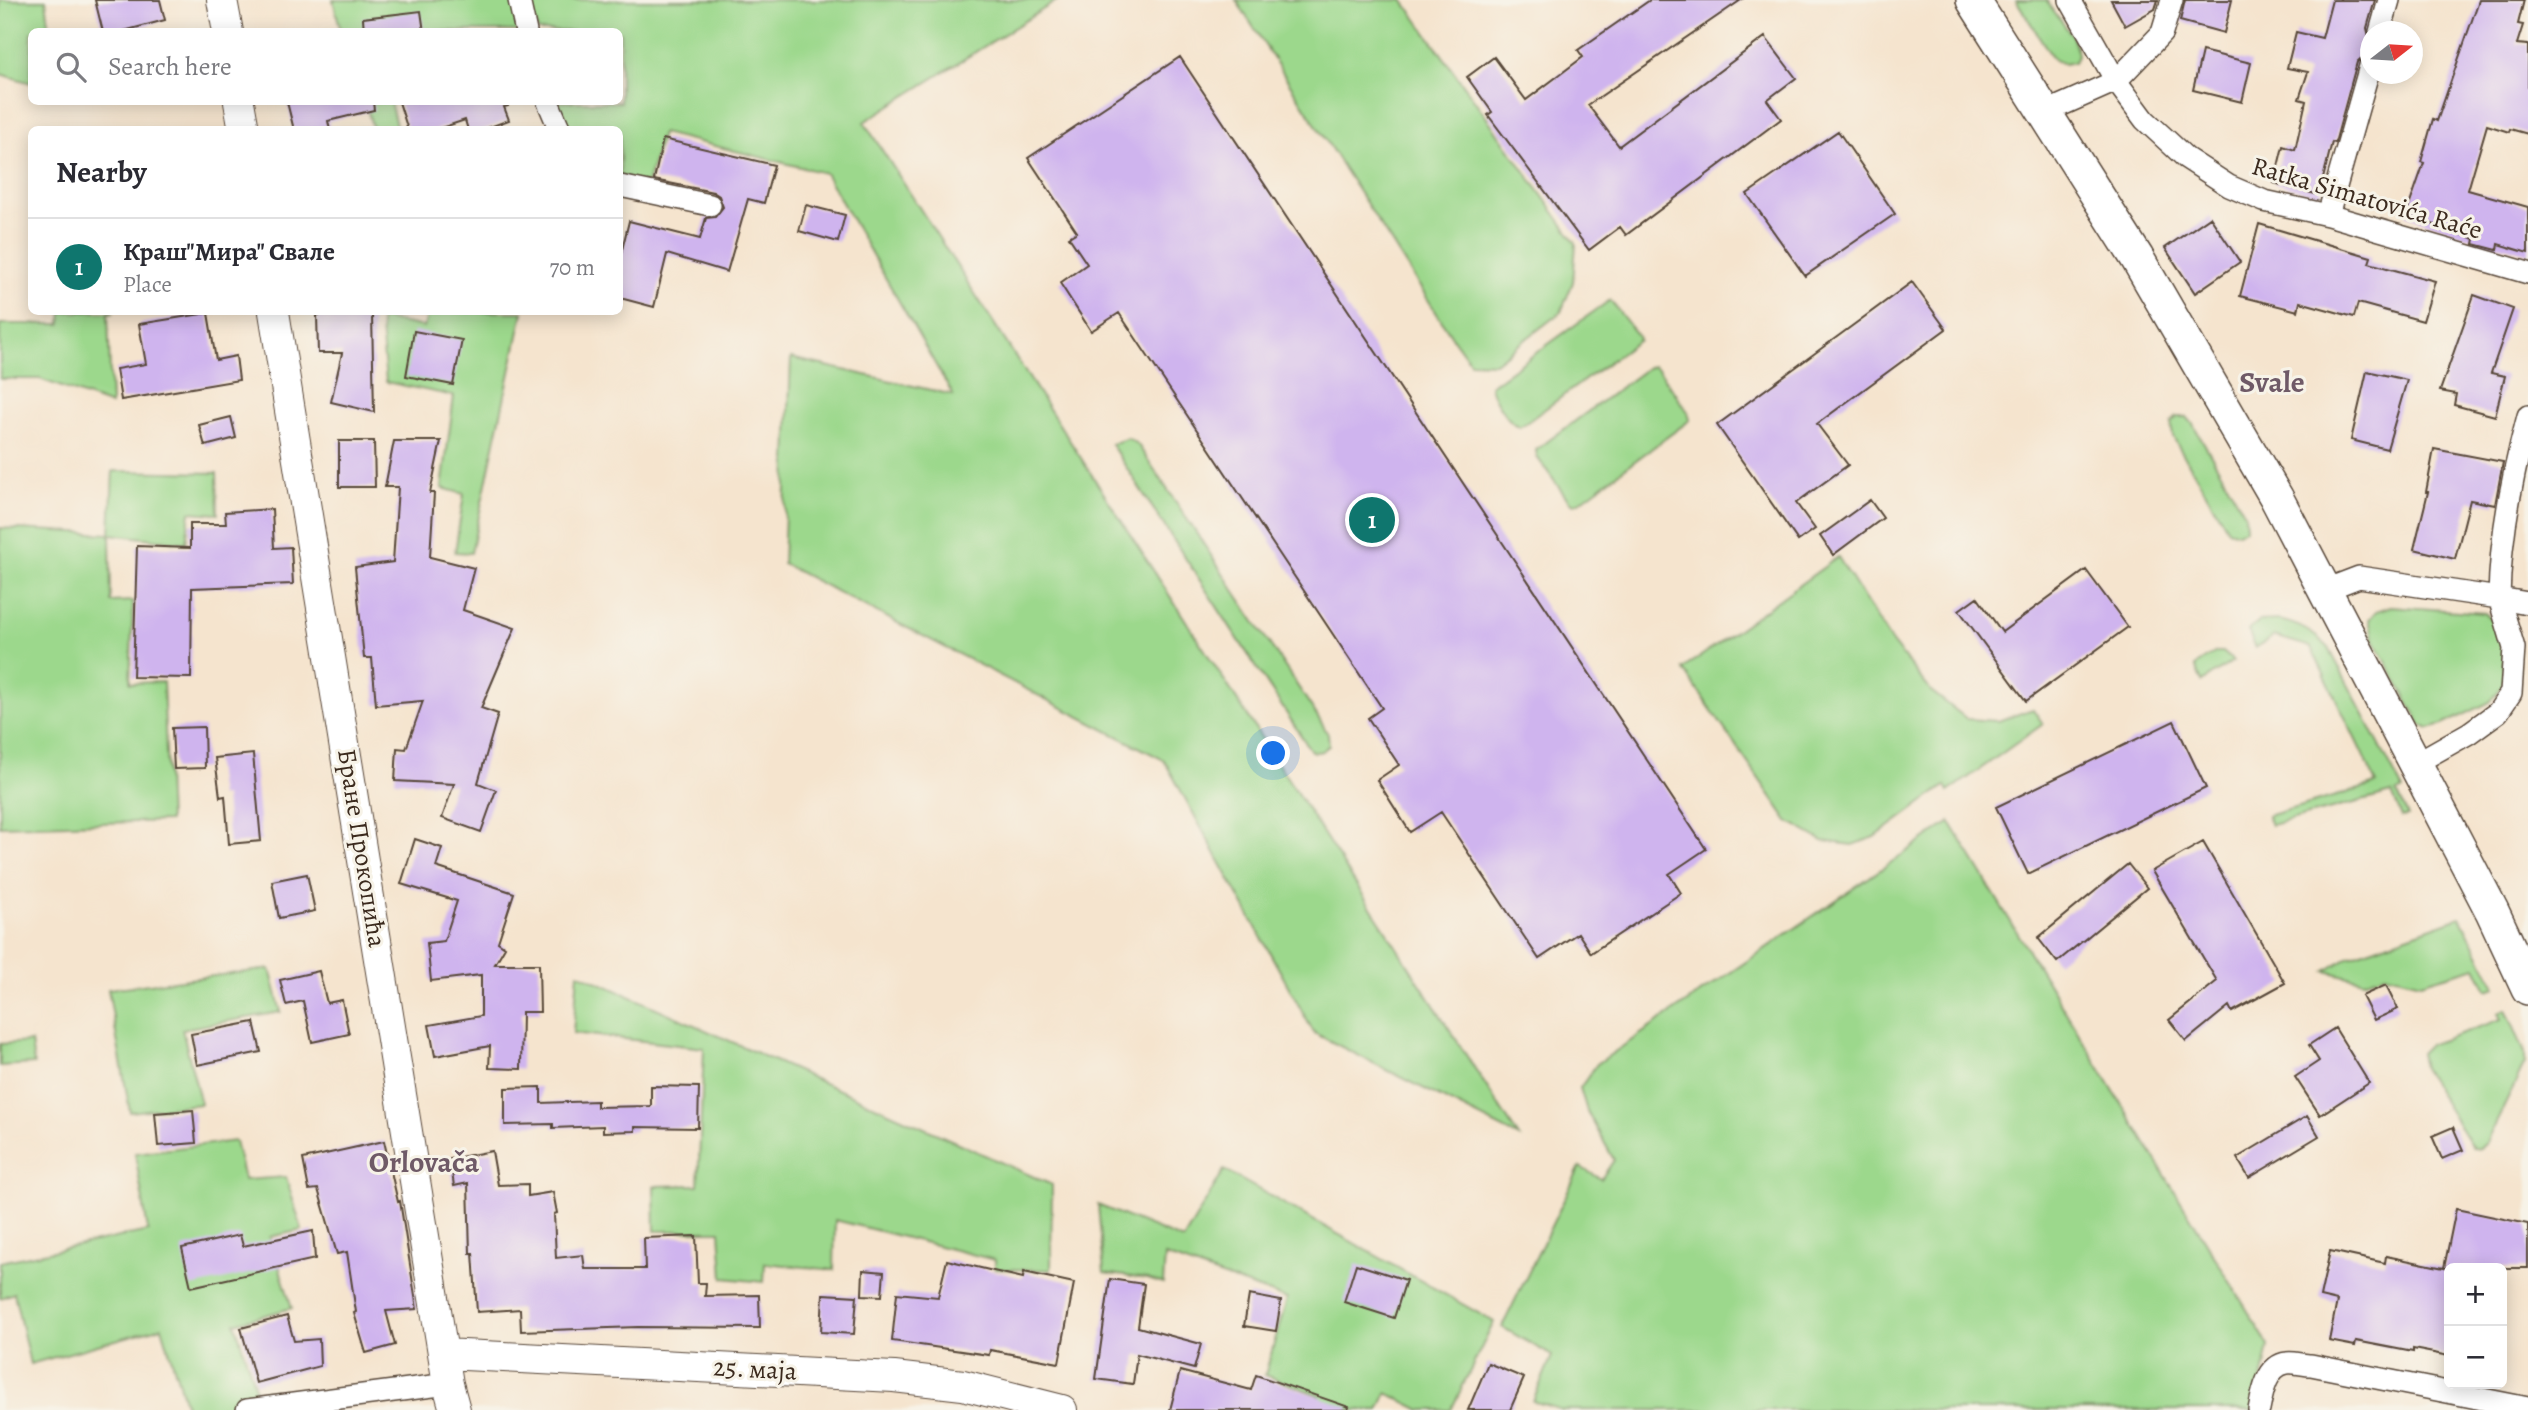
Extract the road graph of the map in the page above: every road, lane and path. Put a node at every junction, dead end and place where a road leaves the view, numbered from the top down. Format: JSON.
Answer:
{"nodes":[{"id":1,"x":222,"y":0,"type":"edge"},
{"id":2,"x":519,"y":0,"type":"edge"},
{"id":3,"x":1973,"y":0,"type":"edge"},
{"id":4,"x":2070,"y":0,"type":"edge"},
{"id":5,"x":2172,"y":0,"type":"edge"},
{"id":6,"x":2389,"y":0,"type":"edge"},
{"id":7,"x":2383,"y":21,"type":"edge"},
{"id":8,"x":227,"y":28,"type":"edge"},
{"id":9,"x":525,"y":28,"type":"edge"},
{"id":10,"x":2116,"y":81,"type":"junction"},
{"id":11,"x":2366,"y":84,"type":"edge"},
{"id":12,"x":240,"y":105,"type":"edge"},
{"id":13,"x":549,"y":105,"type":"edge"},
{"id":14,"x":2046,"y":113,"type":"junction"},
{"id":15,"x":243,"y":126,"type":"edge"},
{"id":16,"x":559,"y":126,"type":"edge"},
{"id":17,"x":623,"y":187,"type":"edge"},
{"id":18,"x":709,"y":205,"type":"dead end"},
{"id":19,"x":2328,"y":215,"type":"junction"},
{"id":20,"x":2528,"y":273,"type":"edge"},
{"id":21,"x":274,"y":315,"type":"edge"},
{"id":22,"x":2528,"y":416,"type":"edge"},
{"id":23,"x":2325,"y":590,"type":"junction"},
{"id":24,"x":2499,"y":598,"type":"junction"},
{"id":25,"x":2528,"y":603,"type":"edge"},
{"id":26,"x":2416,"y":763,"type":"junction"},
{"id":27,"x":2528,"y":988,"type":"edge"},
{"id":28,"x":444,"y":1354,"type":"junction"},
{"id":29,"x":452,"y":1397,"type":"edge"},
{"id":30,"x":2528,"y":1408,"type":"edge"},
{"id":31,"x":247,"y":1410,"type":"edge"},
{"id":32,"x":1062,"y":1410,"type":"edge"},
{"id":33,"x":2259,"y":1410,"type":"edge"}],
"edges":[{"from":1,"to":8,"type":"street"},
{"from":2,"to":9,"type":"street"},
{"from":3,"to":14,"type":"main road"},
{"from":4,"to":10,"type":"street","name":"Ratka Simatovića Raće"},
{"from":5,"to":10,"type":"street"},
{"from":6,"to":7,"type":"street"},
{"from":10,"to":14,"type":"street"},
{"from":10,"to":19,"type":"street","name":"Ratka Simatovića Raće"},
{"from":11,"to":19,"type":"street"},
{"from":12,"to":15,"type":"street"},
{"from":13,"to":16,"type":"street"},
{"from":14,"to":23,"type":"main road"},
{"from":17,"to":18,"type":"street"},
{"from":19,"to":20,"type":"street","name":"Ratka Simatovića Raće"},
{"from":21,"to":28,"type":"street","name":"Бране Прокопића"},
{"from":22,"to":24,"type":"street"},
{"from":23,"to":24,"type":"street"},
{"from":23,"to":26,"type":"main road"},
{"from":24,"to":25,"type":"street"},
{"from":24,"to":26,"type":"street"},
{"from":26,"to":27,"type":"main road"},
{"from":28,"to":29,"type":"street","name":"Бране Прокопића"},
{"from":28,"to":32,"type":"street","name":"25. маја"},
{"from":29,"to":31,"type":"street","name":"Бране Прокопића"},
{"from":30,"to":33,"type":"street"}]}
